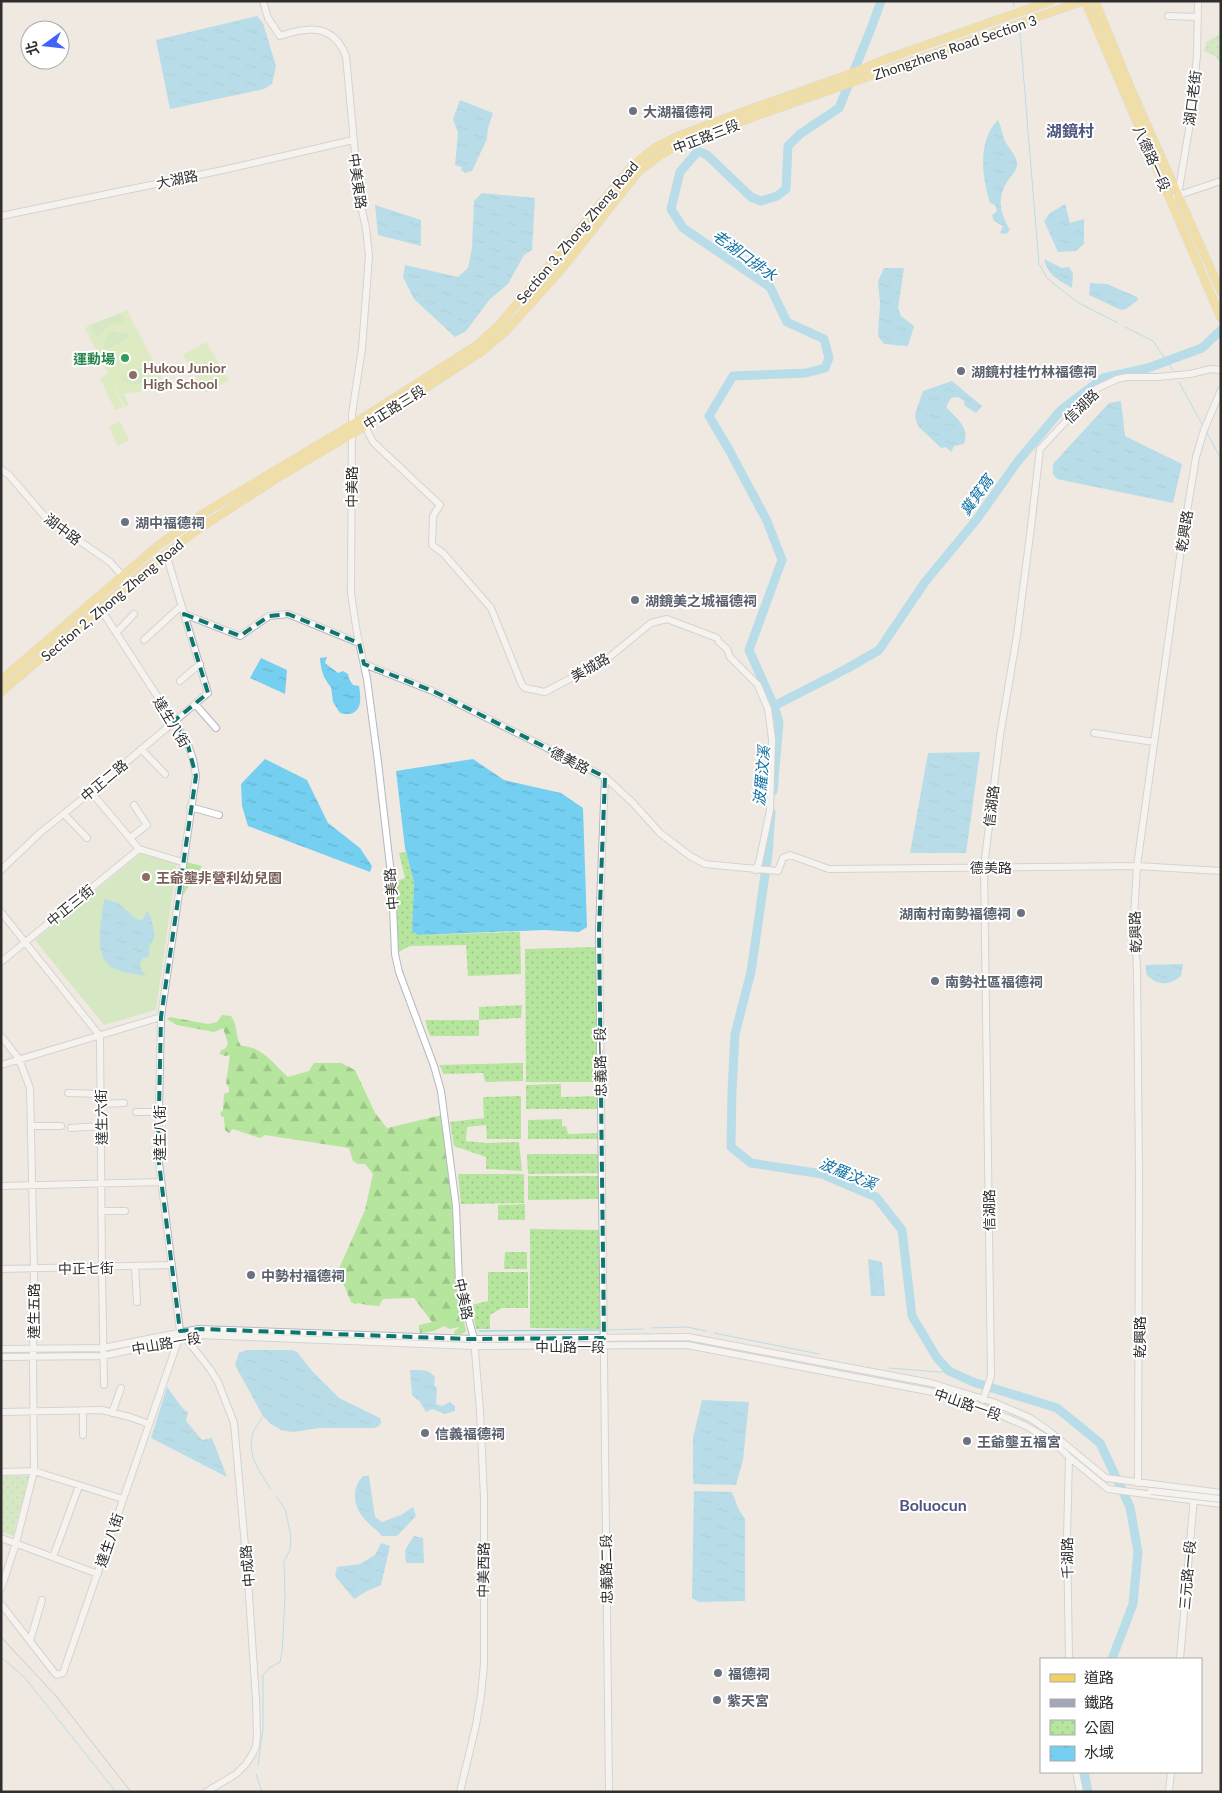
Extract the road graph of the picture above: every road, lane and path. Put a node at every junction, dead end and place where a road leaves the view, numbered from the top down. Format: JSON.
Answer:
{"nodes":[{"id":1,"x":263,"y":1,"type":"edge"},
{"id":2,"x":1051,"y":1,"type":"edge"},
{"id":3,"x":1084,"y":1,"type":"edge"},
{"id":4,"x":1095,"y":1,"type":"edge"},
{"id":5,"x":1198,"y":1,"type":"edge"},
{"id":6,"x":1168,"y":16,"type":"dead end"},
{"id":7,"x":1198,"y":17,"type":"junction"},
{"id":8,"x":836,"y":88,"type":"joint"},
{"id":9,"x":353,"y":140,"type":"junction"},
{"id":10,"x":1221,"y":181,"type":"edge"},
{"id":11,"x":1178,"y":195,"type":"junction"},
{"id":12,"x":1170,"y":198,"type":"junction"},
{"id":13,"x":1,"y":216,"type":"edge"},
{"id":14,"x":1221,"y":292,"type":"edge"},
{"id":15,"x":1220,"y":316,"type":"edge"},
{"id":16,"x":1221,"y":370,"type":"edge"},
{"id":17,"x":1221,"y":390,"type":"edge"},
{"id":18,"x":353,"y":424,"type":"junction"},
{"id":19,"x":364,"y":426,"type":"junction"},
{"id":20,"x":353,"y":433,"type":"junction"},
{"id":21,"x":1,"y":469,"type":"edge"},
{"id":22,"x":166,"y":554,"type":"junction"},
{"id":23,"x":124,"y":576,"type":"junction"},
{"id":24,"x":130,"y":584,"type":"junction"},
{"id":25,"x":93,"y":601,"type":"junction"},
{"id":26,"x":181,"y":606,"type":"junction"},
{"id":27,"x":100,"y":608,"type":"junction"},
{"id":28,"x":134,"y":614,"type":"dead end"},
{"id":29,"x":184,"y":614,"type":"junction"},
{"id":30,"x":116,"y":633,"type":"junction"},
{"id":31,"x":144,"y":640,"type":"dead end"},
{"id":32,"x":359,"y":643,"type":"junction"},
{"id":33,"x":200,"y":664,"type":"junction"},
{"id":34,"x":364,"y":664,"type":"junction"},
{"id":35,"x":1,"y":680,"type":"edge"},
{"id":36,"x":180,"y":680,"type":"dead end"},
{"id":37,"x":1,"y":692,"type":"edge"},
{"id":38,"x":195,"y":704,"type":"junction"},
{"id":39,"x":174,"y":721,"type":"junction"},
{"id":40,"x":216,"y":728,"type":"dead end"},
{"id":41,"x":1094,"y":734,"type":"dead end"},
{"id":42,"x":1154,"y":742,"type":"junction"},
{"id":43,"x":141,"y":749,"type":"junction"},
{"id":44,"x":165,"y":774,"type":"dead end"},
{"id":45,"x":605,"y":777,"type":"junction"},
{"id":46,"x":91,"y":792,"type":"junction"},
{"id":47,"x":134,"y":805,"type":"dead end"},
{"id":48,"x":190,"y":807,"type":"junction"},
{"id":49,"x":64,"y":814,"type":"junction"},
{"id":50,"x":219,"y":815,"type":"dead end"},
{"id":51,"x":87,"y":838,"type":"dead end"},
{"id":52,"x":130,"y":838,"type":"junction"},
{"id":53,"x":140,"y":849,"type":"junction"},
{"id":54,"x":182,"y":862,"type":"junction"},
{"id":55,"x":1137,"y":866,"type":"junction"},
{"id":56,"x":984,"y":867,"type":"junction"},
{"id":57,"x":1,"y":870,"type":"edge"},
{"id":58,"x":758,"y":870,"type":"junction"},
{"id":59,"x":1221,"y":872,"type":"edge"},
{"id":60,"x":1,"y":912,"type":"edge"},
{"id":61,"x":26,"y":942,"type":"junction"},
{"id":62,"x":1,"y":962,"type":"edge"},
{"id":63,"x":161,"y":1017,"type":"junction"},
{"id":64,"x":1,"y":1036,"type":"edge"},
{"id":65,"x":100,"y":1036,"type":"junction"},
{"id":66,"x":19,"y":1059,"type":"junction"},
{"id":67,"x":1,"y":1065,"type":"edge"},
{"id":68,"x":68,"y":1093,"type":"dead end"},
{"id":69,"x":100,"y":1094,"type":"junction"},
{"id":70,"x":124,"y":1103,"type":"dead end"},
{"id":71,"x":100,"y":1104,"type":"junction"},
{"id":72,"x":136,"y":1112,"type":"dead end"},
{"id":73,"x":159,"y":1112,"type":"junction"},
{"id":74,"x":31,"y":1126,"type":"junction"},
{"id":75,"x":61,"y":1126,"type":"dead end"},
{"id":76,"x":101,"y":1126,"type":"junction"},
{"id":77,"x":71,"y":1128,"type":"dead end"},
{"id":78,"x":161,"y":1182,"type":"junction"},
{"id":79,"x":102,"y":1184,"type":"junction"},
{"id":80,"x":32,"y":1185,"type":"junction"},
{"id":81,"x":1,"y":1186,"type":"edge"},
{"id":82,"x":102,"y":1211,"type":"junction"},
{"id":83,"x":125,"y":1211,"type":"dead end"},
{"id":84,"x":171,"y":1264,"type":"junction"},
{"id":85,"x":135,"y":1266,"type":"junction"},
{"id":86,"x":102,"y":1268,"type":"junction"},
{"id":87,"x":34,"y":1269,"type":"junction"},
{"id":88,"x":1,"y":1270,"type":"edge"},
{"id":89,"x":137,"y":1302,"type":"dead end"},
{"id":90,"x":182,"y":1336,"type":"junction"},
{"id":91,"x":604,"y":1338,"type":"junction"},
{"id":92,"x":474,"y":1342,"type":"junction"},
{"id":93,"x":604,"y":1347,"type":"junction"},
{"id":94,"x":1,"y":1349,"type":"edge"},
{"id":95,"x":33,"y":1349,"type":"junction"},
{"id":96,"x":103,"y":1352,"type":"junction"},
{"id":97,"x":1,"y":1357,"type":"edge"},
{"id":98,"x":33,"y":1357,"type":"junction"},
{"id":99,"x":104,"y":1385,"type":"dead end"},
{"id":100,"x":120,"y":1388,"type":"dead end"},
{"id":101,"x":983,"y":1400,"type":"junction"},
{"id":102,"x":83,"y":1411,"type":"junction"},
{"id":103,"x":1,"y":1412,"type":"edge"},
{"id":104,"x":34,"y":1412,"type":"junction"},
{"id":105,"x":112,"y":1413,"type":"junction"},
{"id":106,"x":149,"y":1424,"type":"junction"},
{"id":107,"x":83,"y":1435,"type":"dead end"},
{"id":108,"x":1069,"y":1457,"type":"junction"},
{"id":109,"x":1,"y":1472,"type":"edge"},
{"id":110,"x":34,"y":1472,"type":"junction"},
{"id":111,"x":1138,"y":1483,"type":"junction"},
{"id":112,"x":79,"y":1486,"type":"junction"},
{"id":113,"x":1194,"y":1490,"type":"junction"},
{"id":114,"x":1151,"y":1491,"type":"junction"},
{"id":115,"x":1221,"y":1493,"type":"edge"},
{"id":116,"x":1136,"y":1494,"type":"junction"},
{"id":117,"x":123,"y":1499,"type":"junction"},
{"id":118,"x":1221,"y":1499,"type":"edge"},
{"id":119,"x":1193,"y":1500,"type":"junction"},
{"id":120,"x":1221,"y":1504,"type":"edge"},
{"id":121,"x":1,"y":1538,"type":"edge"},
{"id":122,"x":16,"y":1543,"type":"junction"},
{"id":123,"x":53,"y":1557,"type":"junction"},
{"id":124,"x":98,"y":1574,"type":"junction"},
{"id":125,"x":1,"y":1590,"type":"edge"},
{"id":126,"x":42,"y":1600,"type":"dead end"},
{"id":127,"x":1,"y":1604,"type":"edge"},
{"id":128,"x":30,"y":1641,"type":"junction"},
{"id":129,"x":1069,"y":1658,"type":"edge"},
{"id":130,"x":1180,"y":1658,"type":"edge"},
{"id":131,"x":1076,"y":1773,"type":"edge"},
{"id":132,"x":1171,"y":1773,"type":"edge"},
{"id":133,"x":206,"y":1792,"type":"edge"},
{"id":134,"x":460,"y":1792,"type":"edge"},
{"id":135,"x":609,"y":1792,"type":"edge"},
{"id":136,"x":1080,"y":1792,"type":"edge"},
{"id":137,"x":1169,"y":1792,"type":"edge"}],
"edges":[{"from":1,"to":9,"type":"street","name":"中美東路"},
{"from":2,"to":18,"type":"main road","name":"Section 3, Zhong Zheng Road"},
{"from":3,"to":8,"type":"main road","name":"Zhongzheng Road Section 3"},
{"from":3,"to":12,"type":"main road","name":"八德路一段"},
{"from":4,"to":11,"type":"main road","name":"八德路一段"},
{"from":5,"to":7,"type":"street","name":"湖口老街"},
{"from":6,"to":7,"type":"street"},
{"from":7,"to":11,"type":"street","name":"湖口老街"},
{"from":8,"to":19,"type":"main road","name":"中正路三段"},
{"from":9,"to":13,"type":"street","name":"大湖路"},
{"from":9,"to":18,"type":"street","name":"中美東路"},
{"from":10,"to":11,"type":"street"},
{"from":11,"to":12,"type":"street"},
{"from":11,"to":14,"type":"main road","name":"八德路一段"},
{"from":12,"to":15,"type":"main road","name":"八德路一段"},
{"from":16,"to":56,"type":"street","name":"信湖路"},
{"from":17,"to":42,"type":"street","name":"乾興路"},
{"from":18,"to":20,"type":"street","name":"中美路"},
{"from":18,"to":23,"type":"main road","name":"Section 2, Zhong Zheng Road"},
{"from":19,"to":20,"type":"main road","name":"中正路三段"},
{"from":19,"to":58,"type":"street","name":"美城路"},
{"from":20,"to":22,"type":"main road","name":"Section 2, Zhong Zheng Road"},
{"from":20,"to":32,"type":"street","name":"中美路"},
{"from":21,"to":23,"type":"street","name":"湖中路"},
{"from":22,"to":24,"type":"main road","name":"Section 2, Zhong Zheng Road"},
{"from":22,"to":26,"type":"street"},
{"from":23,"to":24,"type":"street","name":"湖中路"},
{"from":23,"to":25,"type":"main road","name":"Section 2, Zhong Zheng Road"},
{"from":24,"to":27,"type":"main road","name":"Section 2, Zhong Zheng Road"},
{"from":25,"to":27,"type":"street","name":"達生八街"},
{"from":25,"to":35,"type":"main road","name":"Section 2, Zhong Zheng Road"},
{"from":26,"to":29,"type":"street"},
{"from":26,"to":31,"type":"street"},
{"from":27,"to":30,"type":"street","name":"達生八街"},
{"from":27,"to":37,"type":"main road","name":"Section 2, Zhong Zheng Road"},
{"from":28,"to":30,"type":"street"},
{"from":29,"to":32,"type":"street"},
{"from":29,"to":33,"type":"street"},
{"from":30,"to":39,"type":"street","name":"達生八街"},
{"from":32,"to":34,"type":"street","name":"中美路"},
{"from":33,"to":36,"type":"street"},
{"from":33,"to":38,"type":"street","name":"中正二路"},
{"from":34,"to":45,"type":"street","name":"德美路"},
{"from":34,"to":92,"type":"street","name":"中美路"},
{"from":38,"to":39,"type":"street","name":"中正二路"},
{"from":38,"to":40,"type":"street"},
{"from":39,"to":43,"type":"street","name":"中正二路"},
{"from":39,"to":48,"type":"street","name":"達生八街"},
{"from":41,"to":42,"type":"street"},
{"from":42,"to":55,"type":"street","name":"乾興路"},
{"from":43,"to":44,"type":"street"},
{"from":43,"to":46,"type":"street","name":"中正二路"},
{"from":45,"to":58,"type":"street","name":"德美路"},
{"from":45,"to":91,"type":"street","name":"忠義路一段"},
{"from":46,"to":49,"type":"street","name":"中正二路"},
{"from":46,"to":52,"type":"street"},
{"from":47,"to":52,"type":"street"},
{"from":48,"to":50,"type":"street"},
{"from":48,"to":54,"type":"street","name":"達生八街"},
{"from":49,"to":51,"type":"street"},
{"from":49,"to":57,"type":"street","name":"中正二路"},
{"from":52,"to":53,"type":"street"},
{"from":53,"to":54,"type":"street"},
{"from":53,"to":61,"type":"street","name":"中正三街"},
{"from":54,"to":63,"type":"street","name":"達生八街"},
{"from":55,"to":56,"type":"street","name":"德美路"},
{"from":55,"to":59,"type":"street","name":"德美路"},
{"from":55,"to":111,"type":"street","name":"乾興路"},
{"from":56,"to":58,"type":"street","name":"德美路"},
{"from":56,"to":101,"type":"street","name":"信湖路"},
{"from":60,"to":61,"type":"street"},
{"from":61,"to":62,"type":"street","name":"中正三街"},
{"from":61,"to":65,"type":"street"},
{"from":63,"to":65,"type":"street"},
{"from":63,"to":73,"type":"street","name":"達生八街"},
{"from":64,"to":66,"type":"street","name":"達生五路"},
{"from":65,"to":66,"type":"street"},
{"from":65,"to":69,"type":"street","name":"達生六街"},
{"from":66,"to":67,"type":"street"},
{"from":66,"to":74,"type":"street","name":"達生五路"},
{"from":68,"to":69,"type":"street"},
{"from":69,"to":71,"type":"street","name":"達生六街"},
{"from":70,"to":71,"type":"street"},
{"from":71,"to":76,"type":"street","name":"達生六街"},
{"from":72,"to":73,"type":"street"},
{"from":73,"to":78,"type":"street","name":"達生八街"},
{"from":74,"to":75,"type":"street"},
{"from":74,"to":80,"type":"street","name":"達生五路"},
{"from":76,"to":77,"type":"street"},
{"from":76,"to":79,"type":"street","name":"達生六街"},
{"from":78,"to":79,"type":"street"},
{"from":78,"to":84,"type":"street","name":"達生八街"},
{"from":79,"to":80,"type":"street"},
{"from":79,"to":82,"type":"street","name":"達生六街"},
{"from":80,"to":81,"type":"street"},
{"from":80,"to":87,"type":"street","name":"達生五路"},
{"from":82,"to":83,"type":"street"},
{"from":82,"to":86,"type":"street","name":"達生六街"},
{"from":84,"to":85,"type":"street","name":"中正七街"},
{"from":84,"to":90,"type":"street","name":"達生八街"},
{"from":85,"to":86,"type":"street","name":"中正七街"},
{"from":85,"to":89,"type":"street"},
{"from":86,"to":87,"type":"street","name":"中正七街"},
{"from":86,"to":96,"type":"street","name":"達生六街"},
{"from":87,"to":88,"type":"street","name":"中正七街"},
{"from":87,"to":95,"type":"street","name":"達生五路"},
{"from":90,"to":92,"type":"street","name":"中山路一段"},
{"from":90,"to":96,"type":"street","name":"中山路一段"},
{"from":90,"to":106,"type":"street","name":"達生八街"},
{"from":90,"to":133,"type":"street","name":"中成路"},
{"from":91,"to":92,"type":"street","name":"中山路一段"},
{"from":91,"to":93,"type":"street","name":"忠義路一段"},
{"from":91,"to":101,"type":"street","name":"中山路一段"},
{"from":92,"to":93,"type":"street","name":"中山路一段"},
{"from":92,"to":134,"type":"street","name":"中美西路"},
{"from":93,"to":108,"type":"street","name":"中山路一段"},
{"from":93,"to":135,"type":"street","name":"忠義路二段"},
{"from":94,"to":95,"type":"street","name":"中山路一段"},
{"from":95,"to":96,"type":"street","name":"中山路一段"},
{"from":95,"to":98,"type":"street","name":"達生五路"},
{"from":96,"to":98,"type":"street","name":"中山路一段"},
{"from":96,"to":99,"type":"street","name":"達生六街"},
{"from":97,"to":98,"type":"street","name":"中山路一段"},
{"from":98,"to":104,"type":"street","name":"達生五路"},
{"from":100,"to":105,"type":"street"},
{"from":101,"to":111,"type":"street","name":"中山路一段"},
{"from":102,"to":104,"type":"street"},
{"from":102,"to":105,"type":"street"},
{"from":102,"to":107,"type":"street"},
{"from":103,"to":104,"type":"street"},
{"from":104,"to":110,"type":"street","name":"達生五路"},
{"from":105,"to":106,"type":"street"},
{"from":106,"to":117,"type":"street","name":"達生八街"},
{"from":108,"to":116,"type":"street","name":"中山路一段"},
{"from":108,"to":129,"type":"street","name":"千湖路"},
{"from":109,"to":110,"type":"street"},
{"from":110,"to":112,"type":"street"},
{"from":110,"to":122,"type":"street","name":"達生五路"},
{"from":111,"to":113,"type":"street"},
{"from":111,"to":114,"type":"street"},
{"from":112,"to":117,"type":"street"},
{"from":112,"to":123,"type":"street"},
{"from":113,"to":115,"type":"street"},
{"from":113,"to":119,"type":"street","name":"三元路一段"},
{"from":114,"to":116,"type":"street"},
{"from":114,"to":118,"type":"street","bridge":true},
{"from":116,"to":119,"type":"street"},
{"from":117,"to":124,"type":"street","name":"達生八街"},
{"from":119,"to":120,"type":"street"},
{"from":119,"to":130,"type":"street","name":"三元路一段"},
{"from":121,"to":122,"type":"street"},
{"from":122,"to":123,"type":"street"},
{"from":122,"to":125,"type":"street","name":"達生五路"},
{"from":123,"to":124,"type":"street"},
{"from":124,"to":128,"type":"street","name":"達生八街"},
{"from":126,"to":128,"type":"street"},
{"from":127,"to":128,"type":"street"},
{"from":131,"to":136,"type":"street"},
{"from":132,"to":137,"type":"street"}]}
